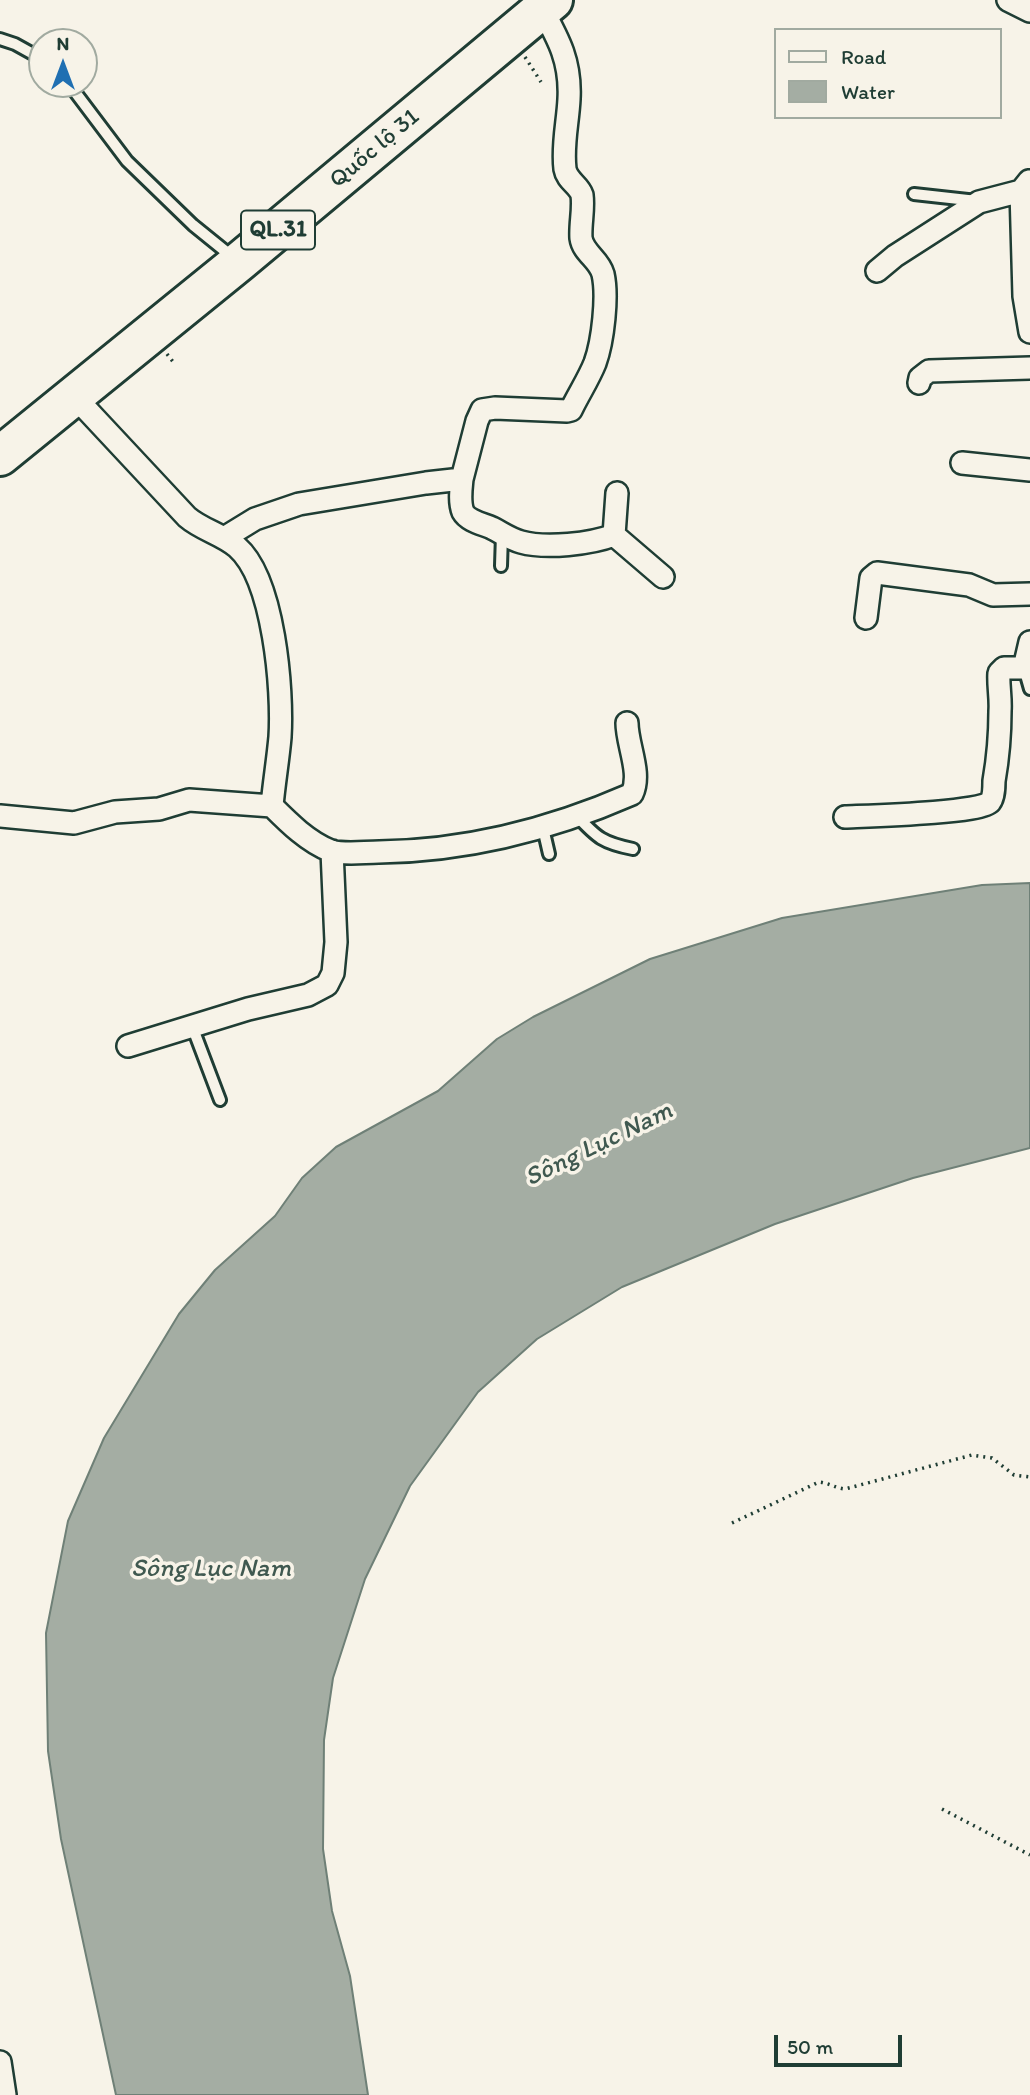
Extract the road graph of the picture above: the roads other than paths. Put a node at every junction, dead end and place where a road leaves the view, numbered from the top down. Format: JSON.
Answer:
{"nodes":[{"id":1,"x":1008,"y":0,"type":"edge"},
{"id":2,"x":547,"y":4,"type":"edge"},
{"id":3,"x":1030,"y":11,"type":"edge"},
{"id":4,"x":0,"y":39,"type":"edge"},
{"id":5,"x":28,"y":51,"type":"edge"},
{"id":6,"x":80,"y":98,"type":"edge"},
{"id":7,"x":1025,"y":185,"type":"edge"},
{"id":8,"x":914,"y":194,"type":"dead end"},
{"id":9,"x":979,"y":202,"type":"junction"},
{"id":10,"x":239,"y":262,"type":"junction"},
{"id":11,"x":877,"y":271,"type":"dead end"},
{"id":12,"x":1030,"y":332,"type":"edge"},
{"id":13,"x":1030,"y":368,"type":"edge"},
{"id":14,"x":919,"y":383,"type":"dead end"},
{"id":15,"x":74,"y":396,"type":"junction"},
{"id":16,"x":0,"y":456,"type":"edge"},
{"id":17,"x":962,"y":463,"type":"dead end"},
{"id":18,"x":1030,"y":470,"type":"edge"},
{"id":19,"x":462,"y":479,"type":"junction"},
{"id":20,"x":617,"y":493,"type":"dead end"},
{"id":21,"x":502,"y":534,"type":"junction"},
{"id":22,"x":614,"y":535,"type":"junction"},
{"id":23,"x":224,"y":538,"type":"junction"},
{"id":24,"x":501,"y":566,"type":"dead end"},
{"id":25,"x":663,"y":577,"type":"dead end"},
{"id":26,"x":1030,"y":594,"type":"edge"},
{"id":27,"x":866,"y":618,"type":"dead end"},
{"id":28,"x":1030,"y":642,"type":"edge"},
{"id":29,"x":1024,"y":668,"type":"junction"},
{"id":30,"x":1030,"y":689,"type":"edge"},
{"id":31,"x":627,"y":723,"type":"dead end"},
{"id":32,"x":272,"y":806,"type":"junction"},
{"id":33,"x":576,"y":815,"type":"junction"},
{"id":34,"x":0,"y":816,"type":"edge"},
{"id":35,"x":845,"y":817,"type":"dead end"},
{"id":36,"x":543,"y":828,"type":"junction"},
{"id":37,"x":633,"y":849,"type":"dead end"},
{"id":38,"x":332,"y":851,"type":"junction"},
{"id":39,"x":548,"y":854,"type":"dead end"},
{"id":40,"x":192,"y":1026,"type":"junction"},
{"id":41,"x":128,"y":1045,"type":"dead end"},
{"id":42,"x":220,"y":1100,"type":"dead end"},
{"id":43,"x":0,"y":2062,"type":"edge"},
{"id":44,"x":3,"y":2089,"type":"edge"}],
"edges":[{"from":1,"to":3,"type":"street"},
{"from":2,"to":10,"type":"highway","name":"Quốc lộ 31","number":"QL.31"},
{"from":2,"to":19,"type":"street"},
{"from":4,"to":5,"type":"lane"},
{"from":6,"to":10,"type":"lane"},
{"from":7,"to":9,"type":"street"},
{"from":7,"to":12,"type":"street"},
{"from":8,"to":9,"type":"lane"},
{"from":9,"to":11,"type":"street"},
{"from":10,"to":15,"type":"highway","name":"Quốc lộ 31","number":"QL.31"},
{"from":13,"to":14,"type":"street"},
{"from":15,"to":16,"type":"highway","name":"Quốc lộ 31","number":"QL.31"},
{"from":15,"to":23,"type":"street"},
{"from":17,"to":18,"type":"street"},
{"from":19,"to":21,"type":"street"},
{"from":19,"to":23,"type":"street"},
{"from":20,"to":22,"type":"street"},
{"from":21,"to":22,"type":"street"},
{"from":21,"to":24,"type":"lane"},
{"from":22,"to":25,"type":"street"},
{"from":23,"to":32,"type":"street"},
{"from":26,"to":27,"type":"street"},
{"from":28,"to":29,"type":"street"},
{"from":29,"to":30,"type":"lane"},
{"from":29,"to":35,"type":"street"},
{"from":31,"to":33,"type":"street"},
{"from":32,"to":34,"type":"street"},
{"from":32,"to":38,"type":"street"},
{"from":33,"to":36,"type":"street"},
{"from":33,"to":37,"type":"lane"},
{"from":36,"to":38,"type":"street"},
{"from":36,"to":39,"type":"lane"},
{"from":38,"to":40,"type":"street"},
{"from":40,"to":41,"type":"street"},
{"from":40,"to":42,"type":"lane"},
{"from":43,"to":44,"type":"street"}]}
